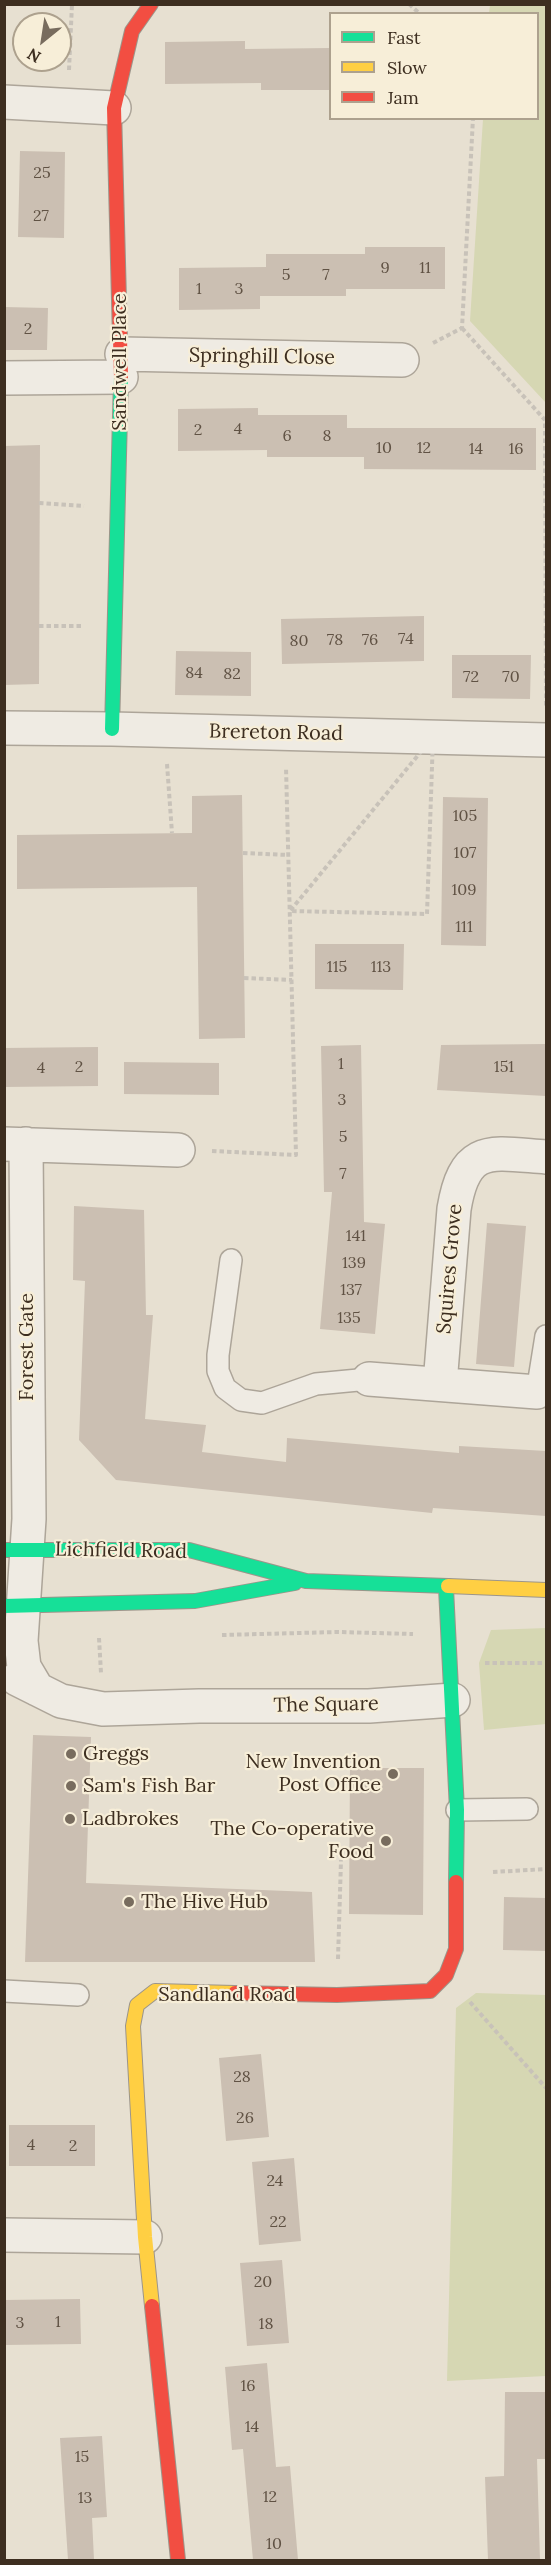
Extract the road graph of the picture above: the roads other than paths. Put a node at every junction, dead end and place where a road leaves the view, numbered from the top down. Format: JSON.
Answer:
{"nodes":[{"id":1,"x":151,"y":4,"type":"edge"},
{"id":2,"x":4,"y":102,"type":"edge"},
{"id":3,"x":114,"y":108,"type":"junction"},
{"id":4,"x":402,"y":360,"type":"road end"},
{"id":5,"x":122,"y":365,"type":"junction"},
{"id":6,"x":4,"y":378,"type":"edge"},
{"id":7,"x":4,"y":728,"type":"edge"},
{"id":8,"x":112,"y":729,"type":"junction"},
{"id":9,"x":546,"y":740,"type":"edge"},
{"id":10,"x":15,"y":1144,"type":"edge"},
{"id":11,"x":178,"y":1150,"type":"road end"},
{"id":12,"x":546,"y":1157,"type":"edge"},
{"id":13,"x":231,"y":1260,"type":"dead end"},
{"id":14,"x":546,"y":1336,"type":"edge"},
{"id":15,"x":369,"y":1379,"type":"joint"},
{"id":16,"x":440,"y":1384,"type":"junction"},
{"id":17,"x":537,"y":1392,"type":"joint"},
{"id":18,"x":16,"y":1550,"type":"edge"},
{"id":19,"x":306,"y":1581,"type":"junction"},
{"id":20,"x":446,"y":1588,"type":"junction"},
{"id":21,"x":546,"y":1590,"type":"edge"},
{"id":22,"x":14,"y":1605,"type":"edge"},
{"id":23,"x":4,"y":1674,"type":"edge"},
{"id":24,"x":37,"y":1689,"type":"junction"},
{"id":25,"x":453,"y":1700,"type":"junction"},
{"id":26,"x":527,"y":1809,"type":"dead end"},
{"id":27,"x":457,"y":1810,"type":"junction"},
{"id":28,"x":4,"y":1991,"type":"edge"},
{"id":29,"x":78,"y":1995,"type":"dead end"},
{"id":30,"x":4,"y":2235,"type":"edge"},
{"id":31,"x":146,"y":2237,"type":"junction"},
{"id":32,"x":178,"y":2560,"type":"edge"}],
"edges":[{"from":1,"to":3,"type":"street","name":"Sandwell Place"},
{"from":2,"to":3,"type":"street"},
{"from":3,"to":5,"type":"street","name":"Sandwell Place"},
{"from":4,"to":5,"type":"street","name":"Springhill Close"},
{"from":5,"to":6,"type":"street","name":"Springhill Close"},
{"from":5,"to":8,"type":"street","name":"Sandwell Place"},
{"from":7,"to":8,"type":"street","name":"Brereton Road"},
{"from":8,"to":9,"type":"street","name":"Brereton Road"},
{"from":10,"to":11,"type":"street"},
{"from":10,"to":18,"type":"street","name":"Forest Gate"},
{"from":12,"to":16,"type":"street","name":"Squires Grove"},
{"from":13,"to":15,"type":"lane"},
{"from":14,"to":17,"type":"lane"},
{"from":15,"to":16,"type":"street"},
{"from":16,"to":17,"type":"street"},
{"from":18,"to":19,"type":"street","name":"Lichfield Road"},
{"from":18,"to":22,"type":"street","name":"Forest Gate"},
{"from":19,"to":20,"type":"street","name":"Lichfield Road"},
{"from":19,"to":22,"type":"street","name":"Lichfield Road"},
{"from":20,"to":21,"type":"street","name":"Lichfield Road"},
{"from":20,"to":25,"type":"street"},
{"from":22,"to":24,"type":"street","name":"Forest Gate"},
{"from":23,"to":24,"type":"street","name":"The Square"},
{"from":24,"to":25,"type":"street","name":"The Square"},
{"from":25,"to":27,"type":"street"},
{"from":26,"to":27,"type":"lane"},
{"from":27,"to":31,"type":"street","name":"Sandland Road"},
{"from":28,"to":29,"type":"lane"},
{"from":30,"to":31,"type":"street"},
{"from":31,"to":32,"type":"street","name":"Sandland Road"}]}
